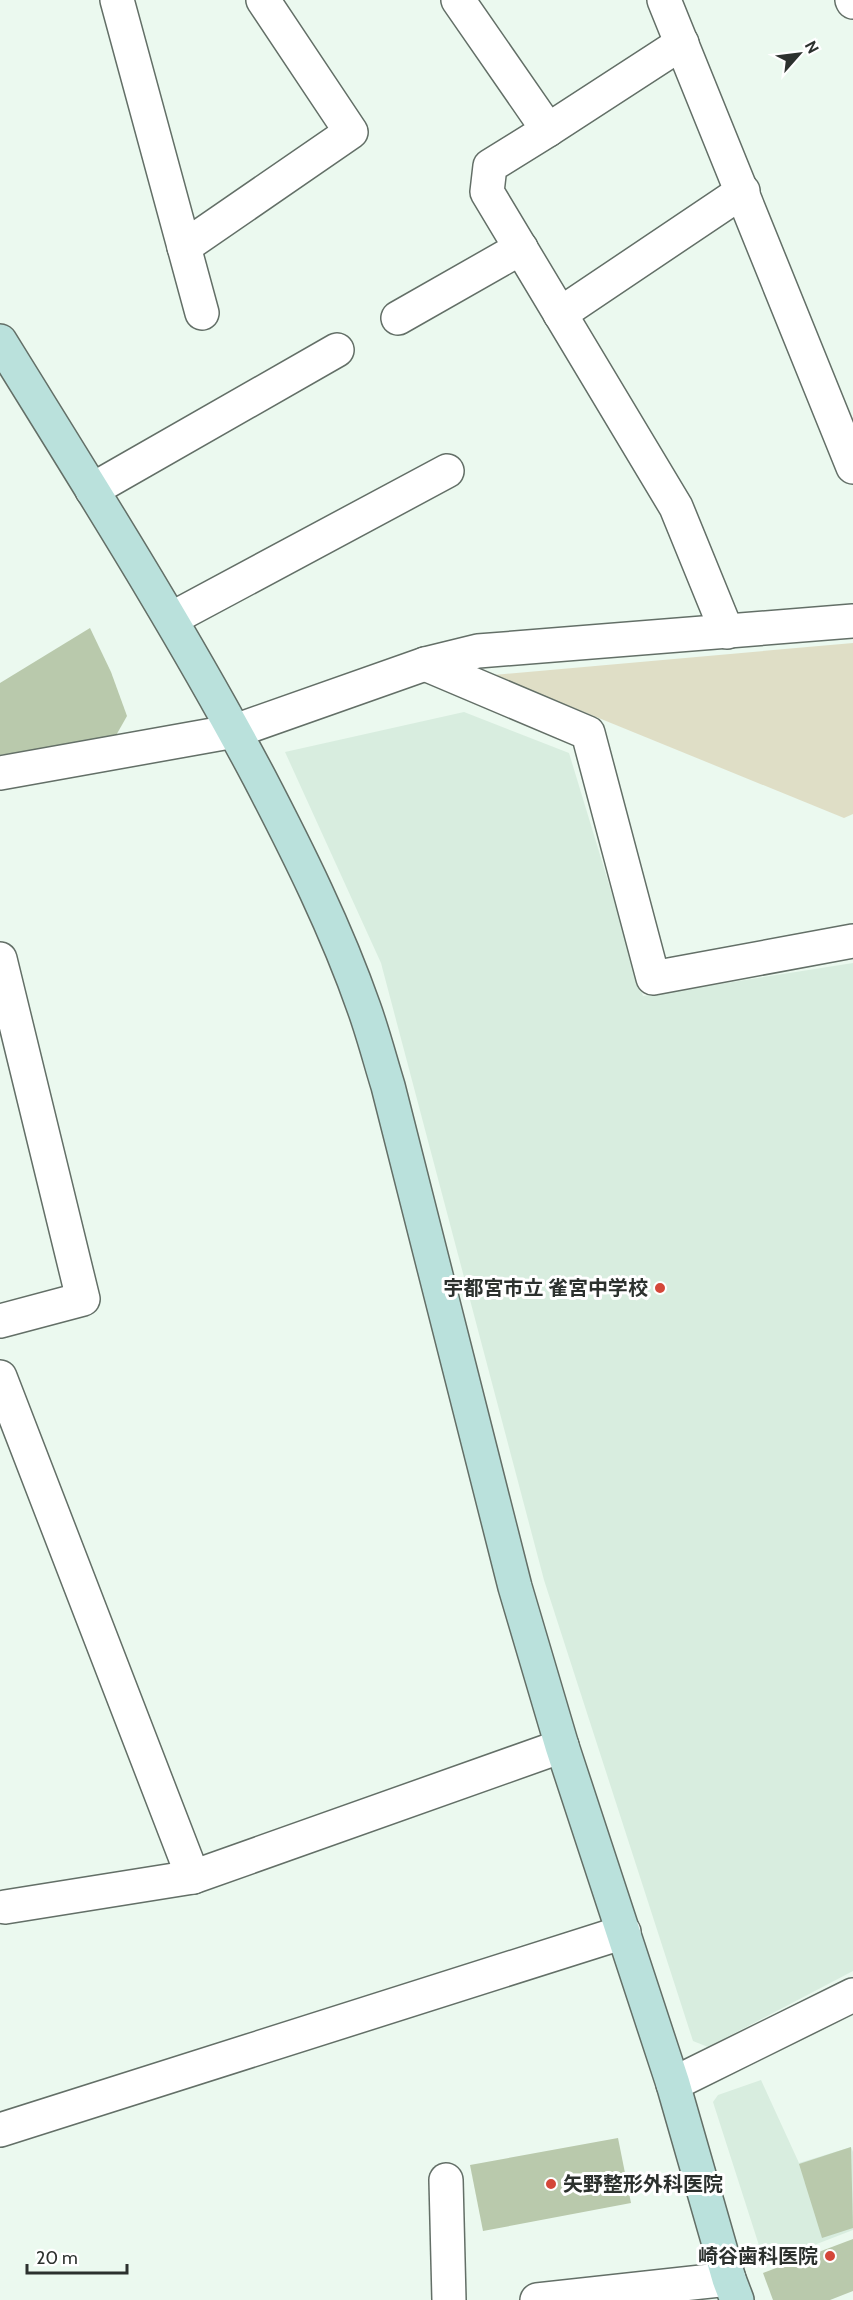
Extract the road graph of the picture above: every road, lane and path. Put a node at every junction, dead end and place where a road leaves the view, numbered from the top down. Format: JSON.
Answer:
{"nodes":[{"id":1,"x":117,"y":0,"type":"edge"},
{"id":2,"x":263,"y":0,"type":"edge"},
{"id":3,"x":458,"y":0,"type":"edge"},
{"id":4,"x":664,"y":0,"type":"edge"},
{"id":5,"x":682,"y":43,"type":"junction"},
{"id":6,"x":548,"y":130,"type":"junction"},
{"id":7,"x":743,"y":191,"type":"junction"},
{"id":8,"x":184,"y":247,"type":"junction"},
{"id":9,"x":521,"y":248,"type":"junction"},
{"id":10,"x":202,"y":313,"type":"dead end"},
{"id":11,"x":560,"y":314,"type":"junction"},
{"id":12,"x":398,"y":318,"type":"dead end"},
{"id":13,"x":0,"y":341,"type":"edge"},
{"id":14,"x":337,"y":350,"type":"dead end"},
{"id":15,"x":853,"y":466,"type":"edge"},
{"id":16,"x":447,"y":471,"type":"dead end"},
{"id":17,"x":92,"y":490,"type":"junction"},
{"id":18,"x":171,"y":619,"type":"junction"},
{"id":19,"x":853,"y":621,"type":"edge"},
{"id":20,"x":727,"y":632,"type":"junction"},
{"id":21,"x":425,"y":664,"type":"junction"},
{"id":22,"x":235,"y":731,"type":"junction"},
{"id":23,"x":0,"y":773,"type":"edge"},
{"id":24,"x":853,"y":941,"type":"edge"},
{"id":25,"x":0,"y":959,"type":"edge"},
{"id":26,"x":5,"y":1000,"type":"edge"},
{"id":27,"x":0,"y":1321,"type":"edge"},
{"id":28,"x":0,"y":1377,"type":"edge"},
{"id":29,"x":562,"y":1746,"type":"junction"},
{"id":30,"x":193,"y":1877,"type":"junction"},
{"id":31,"x":5,"y":1907,"type":"dead end"},
{"id":32,"x":624,"y":1932,"type":"junction"},
{"id":33,"x":853,"y":1995,"type":"edge"},
{"id":34,"x":673,"y":2084,"type":"junction"},
{"id":35,"x":0,"y":2130,"type":"edge"},
{"id":36,"x":446,"y":2180,"type":"dead end"},
{"id":37,"x":733,"y":2290,"type":"edge"},
{"id":38,"x":449,"y":2300,"type":"edge"},
{"id":39,"x":537,"y":2300,"type":"edge"}],
"edges":[{"from":1,"to":8,"type":"street"},
{"from":2,"to":8,"type":"street"},
{"from":3,"to":6,"type":"street"},
{"from":4,"to":5,"type":"street"},
{"from":5,"to":6,"type":"street"},
{"from":5,"to":7,"type":"street"},
{"from":6,"to":9,"type":"street"},
{"from":7,"to":11,"type":"street"},
{"from":7,"to":15,"type":"street"},
{"from":8,"to":10,"type":"street"},
{"from":9,"to":11,"type":"street"},
{"from":9,"to":12,"type":"street"},
{"from":11,"to":20,"type":"street"},
{"from":13,"to":17,"type":"street"},
{"from":14,"to":17,"type":"street"},
{"from":16,"to":18,"type":"street"},
{"from":17,"to":18,"type":"street"},
{"from":18,"to":22,"type":"street"},
{"from":19,"to":20,"type":"street"},
{"from":20,"to":21,"type":"street"},
{"from":21,"to":22,"type":"street"},
{"from":21,"to":24,"type":"street"},
{"from":22,"to":23,"type":"street"},
{"from":22,"to":29,"type":"street"},
{"from":25,"to":26,"type":"street"},
{"from":26,"to":27,"type":"street"},
{"from":28,"to":30,"type":"street"},
{"from":29,"to":30,"type":"street"},
{"from":29,"to":32,"type":"street"},
{"from":30,"to":31,"type":"street"},
{"from":32,"to":34,"type":"street"},
{"from":32,"to":35,"type":"street"},
{"from":33,"to":34,"type":"street"},
{"from":34,"to":37,"type":"street"},
{"from":36,"to":38,"type":"street"},
{"from":37,"to":39,"type":"street"}]}
